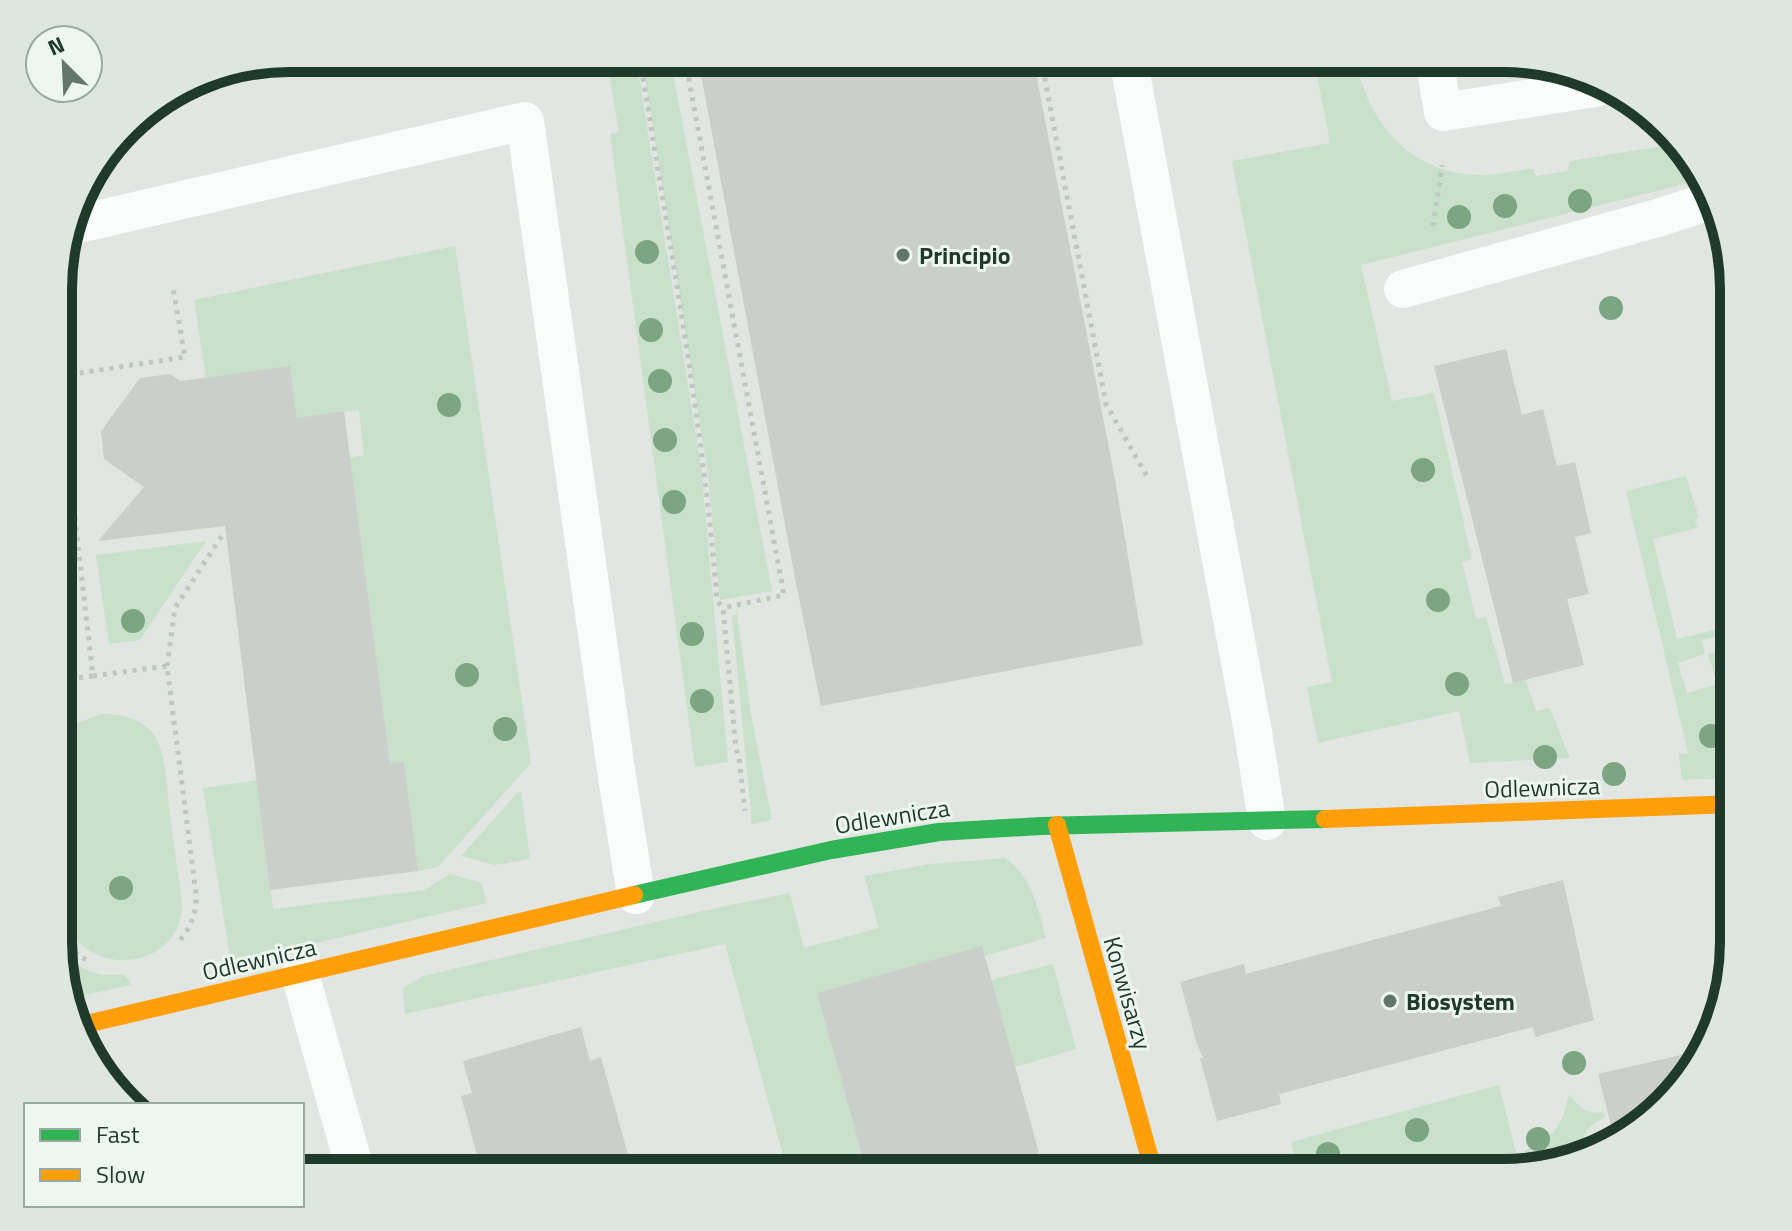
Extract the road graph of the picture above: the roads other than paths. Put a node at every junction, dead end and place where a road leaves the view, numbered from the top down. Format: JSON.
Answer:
{"nodes":[{"id":1,"x":1131,"y":72,"type":"edge"},
{"id":2,"x":1436,"y":72,"type":"edge"},
{"id":3,"x":1587,"y":89,"type":"edge"},
{"id":4,"x":1702,"y":204,"type":"edge"},
{"id":5,"x":83,"y":223,"type":"edge"},
{"id":6,"x":1403,"y":289,"type":"dead end"},
{"id":7,"x":1720,"y":805,"type":"edge"},
{"id":8,"x":1267,"y":821,"type":"junction"},
{"id":9,"x":1057,"y":825,"type":"junction"},
{"id":10,"x":636,"y":895,"type":"junction"},
{"id":11,"x":300,"y":974,"type":"junction"},
{"id":12,"x":89,"y":1024,"type":"edge"},
{"id":13,"x":352,"y":1159,"type":"edge"},
{"id":14,"x":1150,"y":1159,"type":"edge"}],
"edges":[{"from":1,"to":8,"type":"lane"},
{"from":2,"to":3,"type":"lane"},
{"from":4,"to":6,"type":"lane"},
{"from":5,"to":10,"type":"lane"},
{"from":7,"to":8,"type":"street","name":"Odlewnicza"},
{"from":8,"to":9,"type":"street","name":"Odlewnicza"},
{"from":9,"to":10,"type":"street","name":"Odlewnicza"},
{"from":9,"to":14,"type":"street","name":"Konwisarzy"},
{"from":10,"to":11,"type":"street","name":"Odlewnicza"},
{"from":11,"to":12,"type":"street","name":"Odlewnicza"},
{"from":11,"to":13,"type":"lane"}]}
